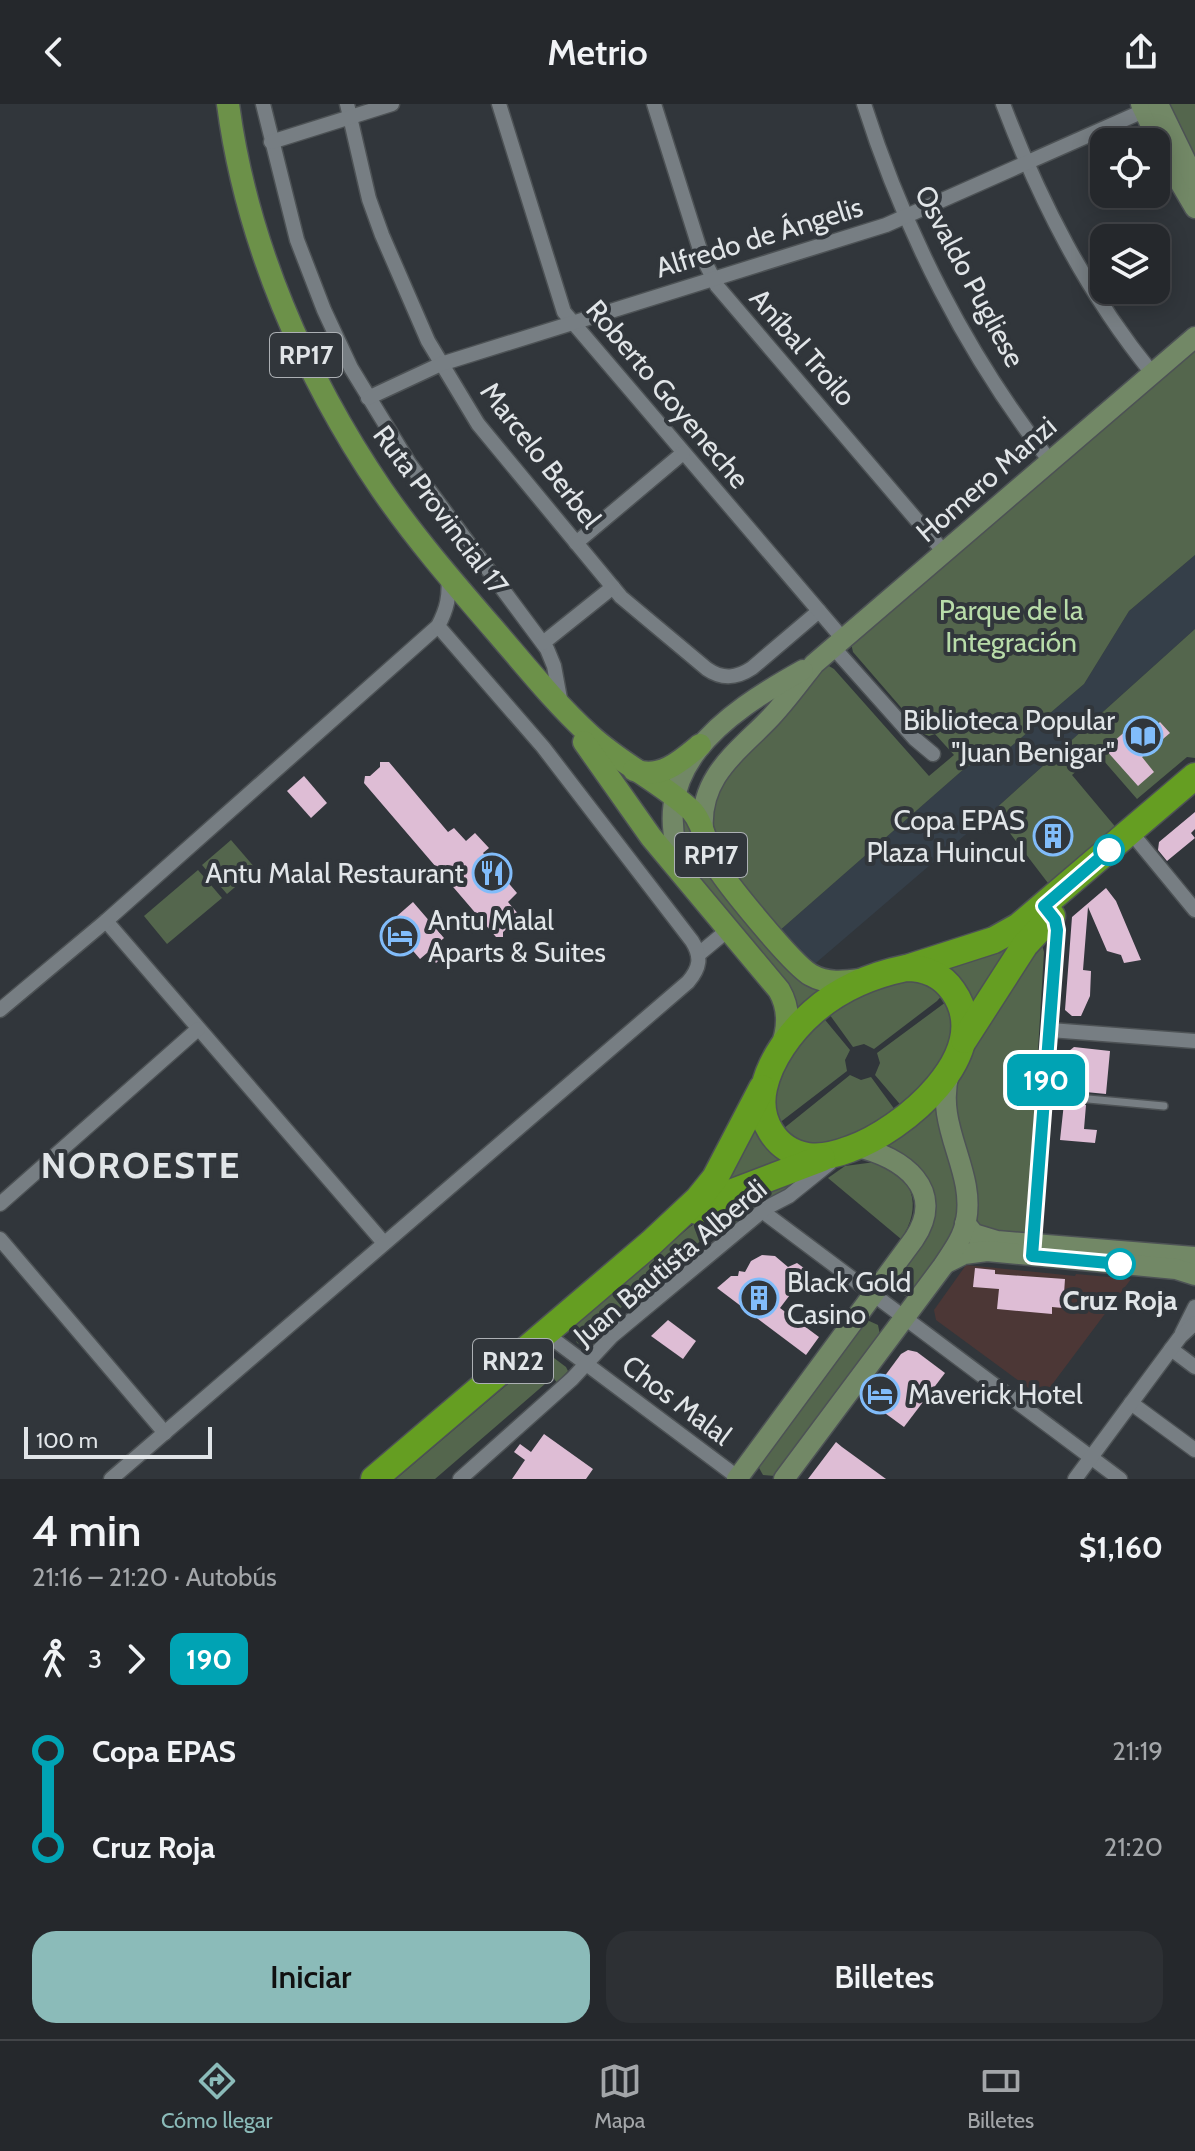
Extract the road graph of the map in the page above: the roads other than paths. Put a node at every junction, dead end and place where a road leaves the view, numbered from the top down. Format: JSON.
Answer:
{"nodes":[{"id":1,"x":228,"y":104,"type":"edge"},
{"id":2,"x":263,"y":104,"type":"edge"},
{"id":3,"x":392,"y":104,"type":"edge"},
{"id":4,"x":499,"y":104,"type":"edge"},
{"id":5,"x":654,"y":104,"type":"edge"},
{"id":6,"x":864,"y":104,"type":"edge"},
{"id":7,"x":1003,"y":104,"type":"edge"},
{"id":8,"x":1150,"y":106,"type":"edge"},
{"id":9,"x":349,"y":111,"type":"edge"},
{"id":10,"x":271,"y":142,"type":"junction"},
{"id":11,"x":1027,"y":163,"type":"junction"},
{"id":12,"x":1195,"y":180,"type":"edge"},
{"id":13,"x":1195,"y":208,"type":"edge"},
{"id":14,"x":906,"y":216,"type":"junction"},
{"id":15,"x":713,"y":279,"type":"junction"},
{"id":16,"x":572,"y":323,"type":"junction"},
{"id":17,"x":1195,"y":337,"type":"edge"},
{"id":18,"x":441,"y":364,"type":"junction"},
{"id":19,"x":1152,"y":373,"type":"junction"},
{"id":20,"x":368,"y":398,"type":"junction"},
{"id":21,"x":683,"y":453,"type":"junction"},
{"id":22,"x":1050,"y":461,"type":"junction"},
{"id":23,"x":576,"y":543,"type":"junction"},
{"id":24,"x":944,"y":552,"type":"junction"},
{"id":25,"x":448,"y":577,"type":"junction"},
{"id":26,"x":613,"y":587,"type":"junction"},
{"id":27,"x":819,"y":611,"type":"junction"},
{"id":28,"x":438,"y":626,"type":"junction"},
{"id":29,"x":543,"y":643,"type":"junction"},
{"id":30,"x":838,"y":643,"type":"junction"},
{"id":31,"x":814,"y":664,"type":"junction"},
{"id":32,"x":561,"y":707,"type":"junction"},
{"id":33,"x":700,"y":745,"type":"junction"},
{"id":34,"x":933,"y":754,"type":"dead end"},
{"id":35,"x":633,"y":770,"type":"junction"},
{"id":36,"x":1195,"y":776,"type":"edge"},
{"id":37,"x":1195,"y":794,"type":"edge"},
{"id":38,"x":676,"y":798,"type":"junction"},
{"id":39,"x":703,"y":830,"type":"junction"},
{"id":40,"x":1139,"y":842,"type":"junction"},
{"id":41,"x":694,"y":888,"type":"junction"},
{"id":42,"x":1195,"y":910,"type":"edge"},
{"id":43,"x":1048,"y":911,"type":"junction"},
{"id":44,"x":106,"y":921,"type":"junction"},
{"id":45,"x":729,"y":929,"type":"junction"},
{"id":46,"x":699,"y":954,"type":"junction"},
{"id":47,"x":906,"y":968,"type":"junction"},
{"id":48,"x":869,"y":979,"type":"junction"},
{"id":49,"x":0,"y":1010,"type":"edge"},
{"id":50,"x":198,"y":1029,"type":"junction"},
{"id":51,"x":1050,"y":1030,"type":"junction"},
{"id":52,"x":1195,"y":1041,"type":"edge"},
{"id":53,"x":780,"y":1052,"type":"junction"},
{"id":54,"x":957,"y":1052,"type":"junction"},
{"id":55,"x":764,"y":1085,"type":"junction"},
{"id":56,"x":1045,"y":1095,"type":"junction"},
{"id":57,"x":1164,"y":1106,"type":"dead end"},
{"id":58,"x":844,"y":1151,"type":"junction"},
{"id":59,"x":0,"y":1204,"type":"edge"},
{"id":60,"x":762,"y":1211,"type":"junction"},
{"id":61,"x":965,"y":1223,"type":"junction"},
{"id":62,"x":0,"y":1239,"type":"edge"},
{"id":63,"x":384,"y":1243,"type":"junction"},
{"id":64,"x":651,"y":1243,"type":"junction"},
{"id":65,"x":1032,"y":1250,"type":"junction"},
{"id":66,"x":1195,"y":1257,"type":"edge"},
{"id":67,"x":943,"y":1266,"type":"junction"},
{"id":68,"x":1195,"y":1275,"type":"edge"},
{"id":69,"x":872,"y":1295,"type":"junction"},
{"id":70,"x":1195,"y":1307,"type":"edge"},
{"id":71,"x":902,"y":1318,"type":"junction"},
{"id":72,"x":1195,"y":1323,"type":"edge"},
{"id":73,"x":545,"y":1333,"type":"junction"},
{"id":74,"x":1176,"y":1343,"type":"junction"},
{"id":75,"x":586,"y":1364,"type":"junction"},
{"id":76,"x":1195,"y":1367,"type":"edge"},
{"id":77,"x":1131,"y":1403,"type":"junction"},
{"id":78,"x":165,"y":1433,"type":"junction"},
{"id":79,"x":1195,"y":1450,"type":"edge"},
{"id":80,"x":1091,"y":1458,"type":"junction"},
{"id":81,"x":738,"y":1478,"type":"edge"},
{"id":82,"x":111,"y":1479,"type":"edge"},
{"id":83,"x":374,"y":1479,"type":"edge"},
{"id":84,"x":460,"y":1479,"type":"edge"},
{"id":85,"x":784,"y":1479,"type":"edge"},
{"id":86,"x":1075,"y":1479,"type":"edge"},
{"id":87,"x":1120,"y":1479,"type":"edge"}],
"edges":[{"from":1,"to":25,"type":"main road","name":"Ruta Provincial 17","number":"RP17"},
{"from":2,"to":10,"type":"street"},
{"from":3,"to":9,"type":"street"},
{"from":4,"to":16,"type":"street","name":"Roberto Goyeneche"},
{"from":5,"to":15,"type":"street","name":"Aníbal Troilo"},
{"from":6,"to":14,"type":"street","name":"Osvaldo Pugliese"},
{"from":7,"to":11,"type":"street"},
{"from":8,"to":11,"type":"street","name":"Alfredo de Ángelis"},
{"from":8,"to":12,"type":"main road"},
{"from":8,"to":13,"type":"main road"},
{"from":9,"to":10,"type":"street"},
{"from":9,"to":18,"type":"street","name":"Marcelo Berbel"},
{"from":10,"to":20,"type":"street"},
{"from":11,"to":14,"type":"street","name":"Alfredo de Ángelis"},
{"from":11,"to":19,"type":"street"},
{"from":14,"to":15,"type":"street","name":"Alfredo de Ángelis"},
{"from":14,"to":22,"type":"street","name":"Osvaldo Pugliese"},
{"from":15,"to":16,"type":"street","name":"Alfredo de Ángelis"},
{"from":15,"to":24,"type":"street","name":"Aníbal Troilo"},
{"from":16,"to":18,"type":"street","name":"Alfredo de Ángelis"},
{"from":16,"to":21,"type":"street","name":"Roberto Goyeneche"},
{"from":17,"to":19,"type":"main road","name":"Homero Manzi"},
{"from":18,"to":20,"type":"street","name":"Alfredo de Ángelis"},
{"from":18,"to":23,"type":"street","name":"Marcelo Berbel"},
{"from":19,"to":22,"type":"main road","name":"Homero Manzi"},
{"from":20,"to":29,"type":"street"},
{"from":21,"to":23,"type":"street"},
{"from":21,"to":27,"type":"street","name":"Roberto Goyeneche"},
{"from":22,"to":24,"type":"main road","name":"Homero Manzi"},
{"from":23,"to":26,"type":"street","name":"Marcelo Berbel"},
{"from":24,"to":30,"type":"main road","name":"Homero Manzi"},
{"from":25,"to":28,"type":"street"},
{"from":25,"to":32,"type":"main road","name":"Ruta Provincial 17","number":"RP17"},
{"from":26,"to":27,"type":"street","name":"Marcelo Berbel"},
{"from":26,"to":29,"type":"street"},
{"from":27,"to":30,"type":"street","name":"Roberto Goyeneche"},
{"from":28,"to":44,"type":"street"},
{"from":28,"to":46,"type":"street"},
{"from":29,"to":32,"type":"street"},
{"from":30,"to":31,"type":"main road","name":"Homero Manzi"},
{"from":30,"to":34,"type":"street","name":"Roberto Goyeneche"},
{"from":31,"to":33,"type":"main road","name":"Homero Manzi"},
{"from":31,"to":39,"type":"main road","name":"Homero Manzi"},
{"from":32,"to":35,"type":"main road","name":"Ruta Provincial 17","number":"RP17"},
{"from":32,"to":41,"type":"main road","name":"Ruta Provincial 17","number":"RP17"},
{"from":33,"to":35,"type":"main road"},
{"from":33,"to":38,"type":"main road","name":"Homero Manzi"},
{"from":35,"to":38,"type":"main road","name":"Ruta Provincial 17","number":"RP17"},
{"from":36,"to":43,"type":"highway","number":"RN22"},
{"from":37,"to":40,"type":"highway","number":"RN22"},
{"from":38,"to":39,"type":"main road","name":"Ruta Provincial 17","number":"RP17"},
{"from":38,"to":41,"type":"main road","name":"Homero Manzi"},
{"from":39,"to":48,"type":"main road","name":"Ruta Provincial 17","number":"RP17"},
{"from":40,"to":42,"type":"street"},
{"from":40,"to":43,"type":"highway","number":"RN22"},
{"from":41,"to":45,"type":"main road","name":"Ruta Provincial 17","number":"RP17"},
{"from":43,"to":47,"type":"highway","number":"RN22"},
{"from":43,"to":51,"type":"street"},
{"from":43,"to":54,"type":"highway","number":"RN22"},
{"from":44,"to":49,"type":"street"},
{"from":44,"to":50,"type":"street"},
{"from":45,"to":46,"type":"street"},
{"from":45,"to":53,"type":"main road","name":"Ruta Provincial 17","number":"RP17"},
{"from":46,"to":63,"type":"street"},
{"from":47,"to":48,"type":"highway","number":"RN22"},
{"from":47,"to":54,"type":"highway"},
{"from":48,"to":53,"type":"highway","number":"RN22"},
{"from":50,"to":59,"type":"street"},
{"from":50,"to":63,"type":"street"},
{"from":51,"to":52,"type":"street"},
{"from":51,"to":56,"type":"street"},
{"from":53,"to":55,"type":"highway","number":"RN22"},
{"from":54,"to":58,"type":"highway","number":"RN22"},
{"from":54,"to":61,"type":"main road"},
{"from":55,"to":58,"type":"highway"},
{"from":55,"to":64,"type":"highway","number":"RN22"},
{"from":56,"to":57,"type":"lane"},
{"from":56,"to":65,"type":"street"},
{"from":58,"to":60,"type":"street","name":"Juan Bautista Alberdi"},
{"from":58,"to":64,"type":"highway","number":"RN22"},
{"from":58,"to":69,"type":"main road"},
{"from":60,"to":69,"type":"street"},
{"from":60,"to":75,"type":"street","name":"Juan Bautista Alberdi"},
{"from":61,"to":65,"type":"main road"},
{"from":61,"to":67,"type":"main road"},
{"from":62,"to":78,"type":"street"},
{"from":63,"to":78,"type":"street"},
{"from":64,"to":73,"type":"highway","number":"RN22"},
{"from":65,"to":66,"type":"main road"},
{"from":65,"to":67,"type":"main road"},
{"from":65,"to":68,"type":"main road"},
{"from":67,"to":71,"type":"main road"},
{"from":69,"to":71,"type":"street"},
{"from":69,"to":81,"type":"main road"},
{"from":70,"to":74,"type":"street"},
{"from":71,"to":80,"type":"street"},
{"from":71,"to":85,"type":"main road"},
{"from":72,"to":74,"type":"street"},
{"from":73,"to":75,"type":"street","name":"Chos Malal"},
{"from":73,"to":83,"type":"highway","number":"RN22"},
{"from":74,"to":76,"type":"street"},
{"from":74,"to":77,"type":"street"},
{"from":75,"to":81,"type":"street","name":"Chos Malal"},
{"from":75,"to":84,"type":"street","name":"Juan Bautista Alberdi"},
{"from":77,"to":79,"type":"street"},
{"from":77,"to":80,"type":"street"},
{"from":78,"to":82,"type":"street"},
{"from":80,"to":86,"type":"street"},
{"from":80,"to":87,"type":"street"}]}
